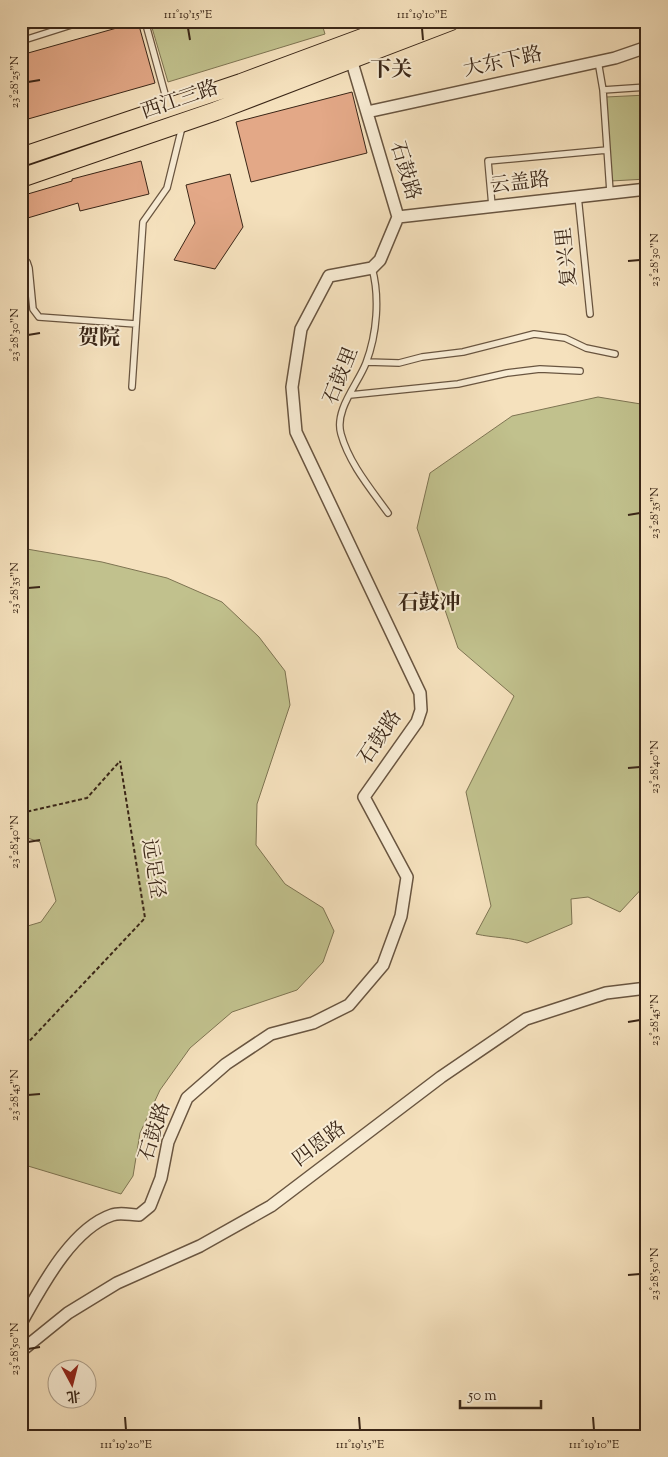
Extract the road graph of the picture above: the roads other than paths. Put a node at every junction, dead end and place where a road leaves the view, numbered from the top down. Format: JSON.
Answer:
{"nodes":[{"id":1,"x":84,"y":21,"type":"edge"},
{"id":2,"x":145,"y":21,"type":"edge"},
{"id":3,"x":408,"y":21,"type":"edge"},
{"id":4,"x":450,"y":21,"type":"edge"},
{"id":5,"x":21,"y":41,"type":"edge"},
{"id":6,"x":647,"y":47,"type":"edge"},
{"id":7,"x":349,"y":52,"type":"junction"},
{"id":8,"x":598,"y":61,"type":"junction"},
{"id":9,"x":647,"y":87,"type":"edge"},
{"id":10,"x":603,"y":90,"type":"junction"},
{"id":11,"x":169,"y":107,"type":"junction"},
{"id":12,"x":366,"y":112,"type":"junction"},
{"id":13,"x":183,"y":122,"type":"junction"},
{"id":14,"x":607,"y":150,"type":"junction"},
{"id":15,"x":21,"y":157,"type":"edge"},
{"id":16,"x":21,"y":178,"type":"edge"},
{"id":17,"x":647,"y":189,"type":"edge"},
{"id":18,"x":610,"y":192,"type":"junction"},
{"id":19,"x":578,"y":196,"type":"junction"},
{"id":20,"x":492,"y":206,"type":"junction"},
{"id":21,"x":398,"y":217,"type":"junction"},
{"id":22,"x":21,"y":258,"type":"edge"},
{"id":23,"x":372,"y":268,"type":"junction"},
{"id":24,"x":590,"y":314,"type":"dead end"},
{"id":25,"x":136,"y":324,"type":"junction"},
{"id":26,"x":615,"y":354,"type":"dead end"},
{"id":27,"x":367,"y":362,"type":"junction"},
{"id":28,"x":580,"y":370,"type":"dead end"},
{"id":29,"x":132,"y":387,"type":"dead end"},
{"id":30,"x":350,"y":395,"type":"junction"},
{"id":31,"x":388,"y":513,"type":"dead end"},
{"id":32,"x":647,"y":988,"type":"edge"},
{"id":33,"x":21,"y":1324,"type":"edge"},
{"id":34,"x":21,"y":1351,"type":"edge"}],
"edges":[{"from":1,"to":5,"type":"lane"},
{"from":2,"to":11,"type":"lane"},
{"from":3,"to":7,"type":"main road"},
{"from":4,"to":7,"type":"main road"},
{"from":6,"to":8,"type":"street","name":"大东下路"},
{"from":7,"to":11,"type":"main road","name":"西江三路"},
{"from":7,"to":12,"type":"street","name":"石鼓路"},
{"from":7,"to":13,"type":"main road","name":"西江三路"},
{"from":8,"to":10,"type":"lane"},
{"from":8,"to":12,"type":"street","name":"大东下路"},
{"from":9,"to":10,"type":"lane"},
{"from":10,"to":14,"type":"lane"},
{"from":11,"to":15,"type":"main road","name":"西江三路"},
{"from":12,"to":21,"type":"street","name":"石鼓路"},
{"from":13,"to":16,"type":"main road","name":"西江三路"},
{"from":13,"to":25,"type":"lane"},
{"from":14,"to":18,"type":"lane"},
{"from":14,"to":20,"type":"lane"},
{"from":17,"to":18,"type":"street","name":"云盖路"},
{"from":18,"to":19,"type":"street","name":"云盖路"},
{"from":19,"to":20,"type":"street","name":"云盖路"},
{"from":19,"to":24,"type":"lane","name":"复兴里"},
{"from":20,"to":21,"type":"street","name":"云盖路"},
{"from":21,"to":23,"type":"street","name":"石鼓路"},
{"from":22,"to":25,"type":"lane"},
{"from":23,"to":27,"type":"lane","name":"石鼓里"},
{"from":23,"to":33,"type":"street","name":"石鼓路"},
{"from":25,"to":29,"type":"lane"},
{"from":26,"to":27,"type":"lane"},
{"from":27,"to":30,"type":"lane","name":"石鼓里"},
{"from":28,"to":30,"type":"lane"},
{"from":30,"to":31,"type":"lane","name":"石鼓里"},
{"from":32,"to":34,"type":"street","name":"四恩路"}]}
